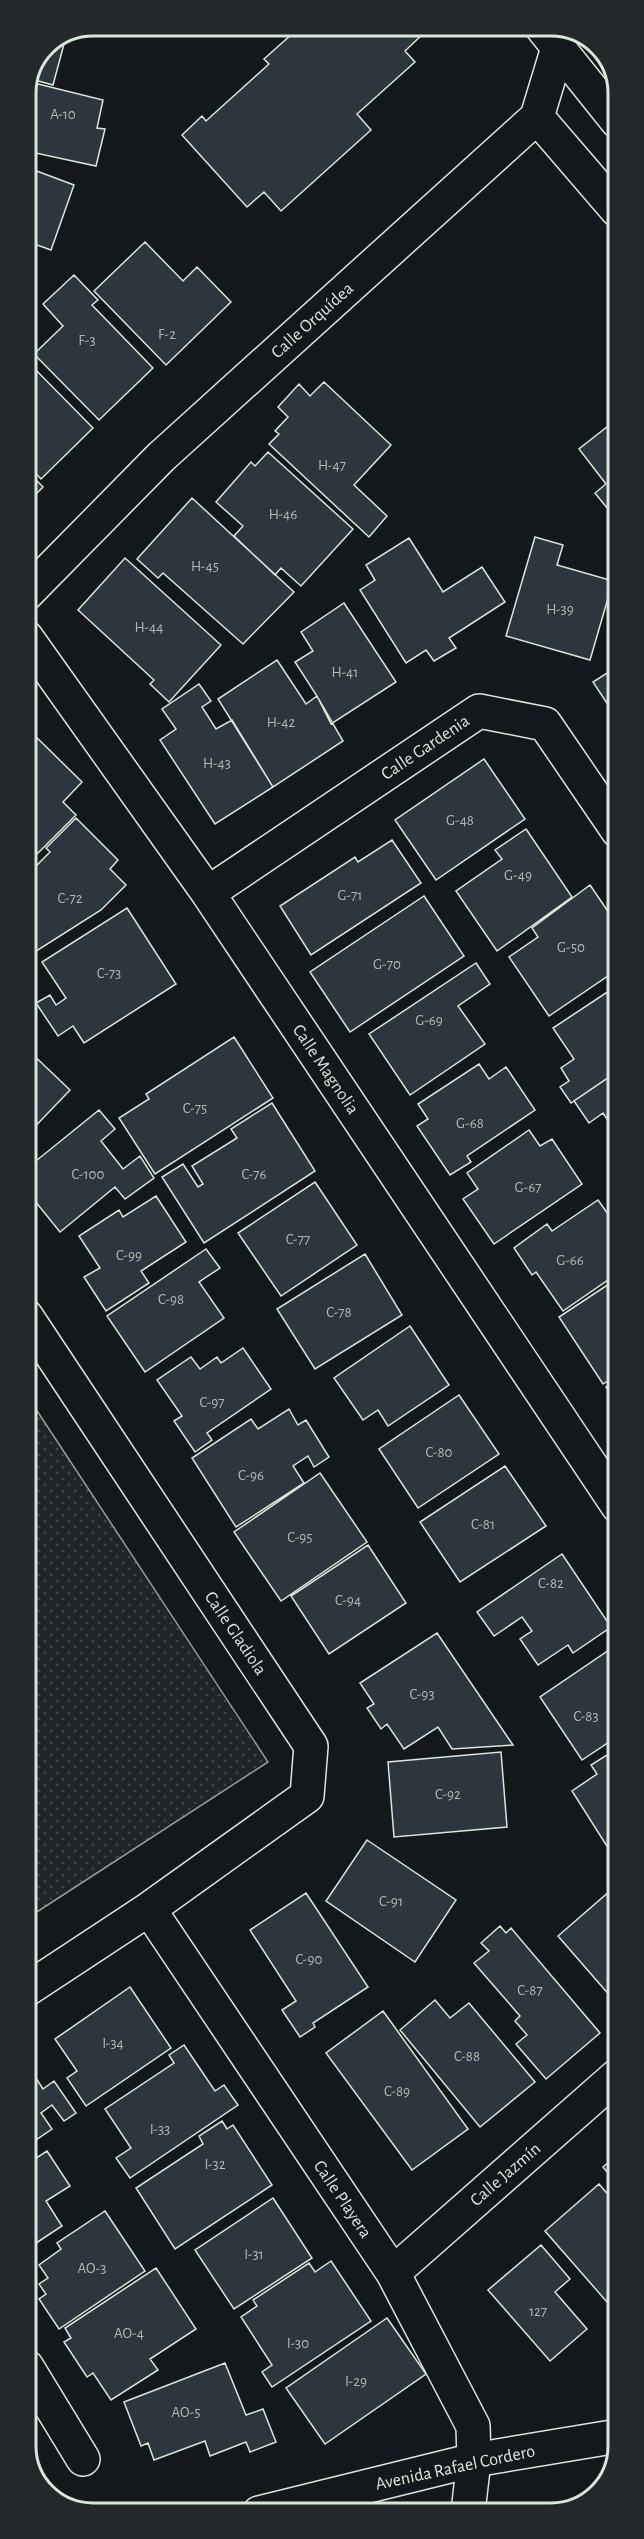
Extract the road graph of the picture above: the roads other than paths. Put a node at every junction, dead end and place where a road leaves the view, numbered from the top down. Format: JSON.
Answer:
{"nodes":[{"id":1,"x":554,"y":36,"type":"edge"},
{"id":2,"x":556,"y":36,"type":"edge"},
{"id":3,"x":608,"y":109,"type":"edge"},
{"id":4,"x":537,"y":117,"type":"junction"},
{"id":5,"x":608,"y":200,"type":"edge"},
{"id":6,"x":36,"y":584,"type":"edge"},
{"id":7,"x":36,"y":651,"type":"edge"},
{"id":8,"x":608,"y":816,"type":"edge"},
{"id":9,"x":208,"y":893,"type":"junction"},
{"id":10,"x":36,"y":1331,"type":"edge"},
{"id":11,"x":608,"y":1491,"type":"edge"},
{"id":12,"x":149,"y":1909,"type":"junction"},
{"id":13,"x":36,"y":1984,"type":"edge"},
{"id":14,"x":608,"y":2084,"type":"edge"},
{"id":15,"x":393,"y":2273,"type":"junction"},
{"id":16,"x":36,"y":2382,"type":"edge"},
{"id":17,"x":608,"y":2438,"type":"edge"},
{"id":18,"x":83,"y":2459,"type":"dead end"},
{"id":19,"x":474,"y":2460,"type":"junction"},
{"id":20,"x":300,"y":2503,"type":"edge"},
{"id":21,"x":469,"y":2503,"type":"edge"}],
"edges":[{"from":1,"to":4,"type":"street"},
{"from":2,"to":3,"type":"street"},
{"from":4,"to":5,"type":"street"},
{"from":4,"to":6,"type":"street","name":"Calle Orquídea"},
{"from":7,"to":9,"type":"street","name":"Calle Magnolia"},
{"from":8,"to":9,"type":"street","name":"Calle Gardenia"},
{"from":9,"to":11,"type":"street","name":"Calle Magnolia"},
{"from":10,"to":12,"type":"street","name":"Calle Gladiola"},
{"from":12,"to":13,"type":"street","name":"Calle Gladiola"},
{"from":12,"to":15,"type":"street","name":"Calle Playera"},
{"from":14,"to":15,"type":"street","name":"Calle Jazmín"},
{"from":15,"to":19,"type":"street","name":"Calle Playera"},
{"from":16,"to":18,"type":"street"},
{"from":17,"to":19,"type":"street","name":"Avenida Rafael Cordero"},
{"from":19,"to":20,"type":"street","name":"Avenida Rafael Cordero"},
{"from":19,"to":21,"type":"street","name":"Calle Playera"}]}
